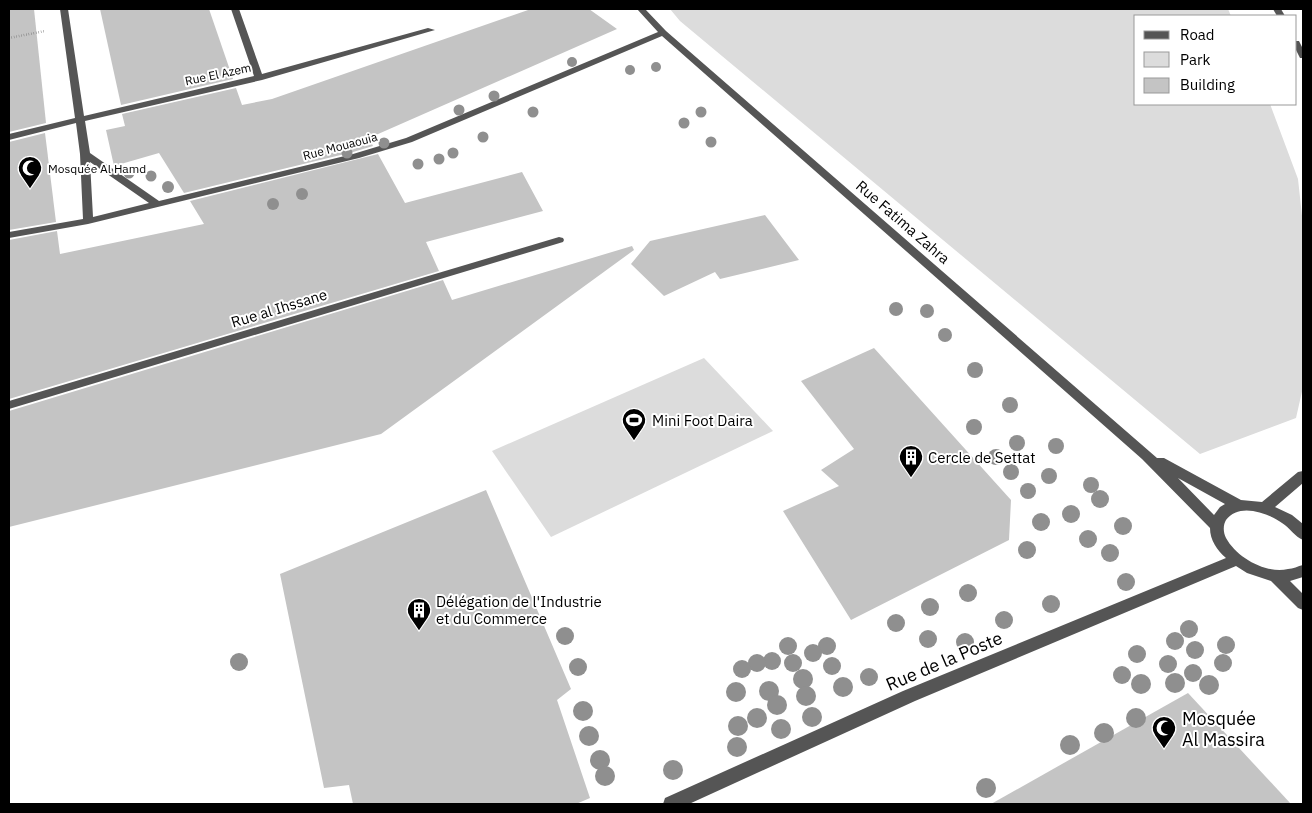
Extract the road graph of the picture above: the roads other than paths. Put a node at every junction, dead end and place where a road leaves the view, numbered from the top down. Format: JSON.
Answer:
{"nodes":[{"id":1,"x":64,"y":9,"type":"edge"},
{"id":2,"x":235,"y":9,"type":"edge"},
{"id":3,"x":641,"y":9,"type":"edge"},
{"id":4,"x":431,"y":30,"type":"dead end"},
{"id":5,"x":663,"y":34,"type":"junction"},
{"id":6,"x":1297,"y":45,"type":"edge"},
{"id":7,"x":1303,"y":56,"type":"edge"},
{"id":8,"x":259,"y":78,"type":"junction"},
{"id":9,"x":80,"y":120,"type":"junction"},
{"id":10,"x":9,"y":137,"type":"edge"},
{"id":11,"x":85,"y":154,"type":"junction"},
{"id":12,"x":157,"y":204,"type":"junction"},
{"id":13,"x":88,"y":221,"type":"junction"},
{"id":14,"x":9,"y":235,"type":"edge"},
{"id":15,"x":558,"y":240,"type":"dead end"},
{"id":16,"x":9,"y":405,"type":"edge"},
{"id":17,"x":1147,"y":456,"type":"junction"},
{"id":18,"x":1303,"y":476,"type":"edge"},
{"id":19,"x":1240,"y":506,"type":"junction"},
{"id":20,"x":1264,"y":508,"type":"junction"},
{"id":21,"x":1217,"y":526,"type":"junction"},
{"id":22,"x":1303,"y":534,"type":"edge"},
{"id":23,"x":1236,"y":560,"type":"junction"},
{"id":24,"x":1303,"y":571,"type":"edge"},
{"id":25,"x":1276,"y":576,"type":"junction"},
{"id":26,"x":1303,"y":604,"type":"edge"},
{"id":27,"x":671,"y":804,"type":"edge"}],
"edges":[{"from":1,"to":9,"type":"street"},
{"from":2,"to":8,"type":"street"},
{"from":3,"to":5,"type":"street","name":"Rue Fatima Zahra"},
{"from":4,"to":8,"type":"street","name":"Rue El Azem"},
{"from":5,"to":12,"type":"street","name":"Rue Mouaouia"},
{"from":5,"to":17,"type":"street","name":"Rue Fatima Zahra"},
{"from":6,"to":7,"type":"street"},
{"from":8,"to":9,"type":"street","name":"Rue El Azem"},
{"from":9,"to":10,"type":"street","name":"Rue El Azem"},
{"from":9,"to":11,"type":"street"},
{"from":11,"to":12,"type":"street"},
{"from":11,"to":13,"type":"street"},
{"from":12,"to":13,"type":"street","name":"Rue Mouaouia"},
{"from":13,"to":14,"type":"street","name":"Rue Mouaouia"},
{"from":15,"to":16,"type":"street","name":"Rue al Ihssane"},
{"from":17,"to":19,"type":"street","name":"Rue Fatima Zahra"},
{"from":17,"to":21,"type":"street","name":"Rue Fatima Zahra"},
{"from":18,"to":20,"type":"street"},
{"from":19,"to":20,"type":"street"},
{"from":19,"to":21,"type":"street"},
{"from":20,"to":22,"type":"street"},
{"from":21,"to":23,"type":"street"},
{"from":23,"to":25,"type":"street"},
{"from":23,"to":27,"type":"street","name":"Rue de la Poste"},
{"from":24,"to":25,"type":"street"},
{"from":25,"to":26,"type":"street"}]}
